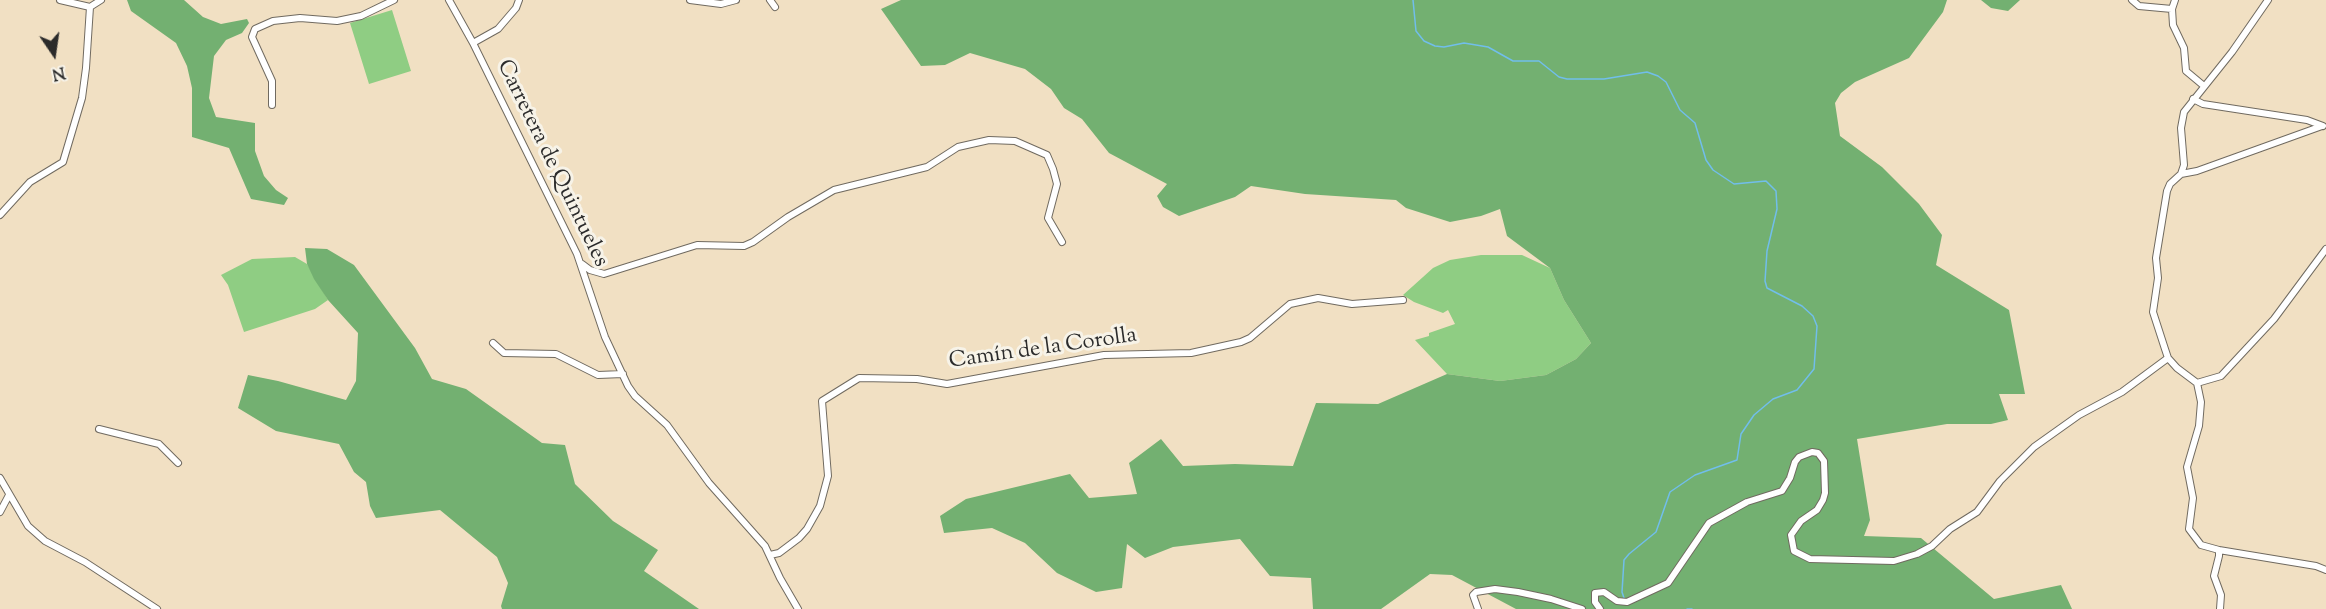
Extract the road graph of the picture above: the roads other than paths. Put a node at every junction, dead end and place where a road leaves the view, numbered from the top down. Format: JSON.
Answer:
{"nodes":[{"id":1,"x":60,"y":0,"type":"edge"},
{"id":2,"x":101,"y":0,"type":"edge"},
{"id":3,"x":394,"y":0,"type":"edge"},
{"id":4,"x":449,"y":0,"type":"edge"},
{"id":5,"x":519,"y":0,"type":"edge"},
{"id":6,"x":690,"y":0,"type":"edge"},
{"id":7,"x":736,"y":0,"type":"edge"},
{"id":8,"x":770,"y":0,"type":"edge"},
{"id":9,"x":2132,"y":0,"type":"edge"},
{"id":10,"x":2175,"y":0,"type":"edge"},
{"id":11,"x":2268,"y":0,"type":"edge"},
{"id":12,"x":775,"y":7,"type":"dead end"},
{"id":13,"x":90,"y":8,"type":"junction"},
{"id":14,"x":2172,"y":9,"type":"junction"},
{"id":15,"x":473,"y":43,"type":"junction"},
{"id":16,"x":2204,"y":86,"type":"junction"},
{"id":17,"x":2193,"y":99,"type":"junction"},
{"id":18,"x":272,"y":105,"type":"dead end"},
{"id":19,"x":2325,"y":128,"type":"edge"},
{"id":20,"x":2181,"y":174,"type":"junction"},
{"id":21,"x":0,"y":215,"type":"edge"},
{"id":22,"x":1062,"y":242,"type":"dead end"},
{"id":23,"x":2326,"y":249,"type":"edge"},
{"id":24,"x":582,"y":264,"type":"junction"},
{"id":25,"x":1402,"y":300,"type":"dead end"},
{"id":26,"x":494,"y":343,"type":"dead end"},
{"id":27,"x":2168,"y":358,"type":"junction"},
{"id":28,"x":623,"y":374,"type":"junction"},
{"id":29,"x":2197,"y":383,"type":"junction"},
{"id":30,"x":99,"y":429,"type":"dead end"},
{"id":31,"x":178,"y":463,"type":"dead end"},
{"id":32,"x":0,"y":478,"type":"edge"},
{"id":33,"x":9,"y":495,"type":"junction"},
{"id":34,"x":0,"y":512,"type":"edge"},
{"id":35,"x":2219,"y":550,"type":"junction"},
{"id":36,"x":770,"y":555,"type":"junction"},
{"id":37,"x":2326,"y":570,"type":"edge"},
{"id":38,"x":157,"y":609,"type":"edge"},
{"id":39,"x":798,"y":609,"type":"edge"},
{"id":40,"x":1478,"y":609,"type":"edge"},
{"id":41,"x":1582,"y":609,"type":"edge"},
{"id":42,"x":1600,"y":609,"type":"edge"},
{"id":43,"x":2220,"y":609,"type":"edge"}],
"edges":[{"from":1,"to":13,"type":"street"},
{"from":2,"to":13,"type":"street"},
{"from":3,"to":18,"type":"street"},
{"from":4,"to":15,"type":"street","name":"Carretera de Quintueles"},
{"from":5,"to":15,"type":"street"},
{"from":6,"to":7,"type":"street"},
{"from":8,"to":12,"type":"street"},
{"from":9,"to":14,"type":"street"},
{"from":10,"to":14,"type":"street"},
{"from":11,"to":16,"type":"street"},
{"from":13,"to":21,"type":"street"},
{"from":14,"to":16,"type":"street"},
{"from":15,"to":24,"type":"street","name":"Carretera de Quintueles"},
{"from":16,"to":17,"type":"street"},
{"from":17,"to":19,"type":"street"},
{"from":17,"to":20,"type":"street"},
{"from":19,"to":20,"type":"street"},
{"from":20,"to":27,"type":"street"},
{"from":22,"to":24,"type":"street"},
{"from":23,"to":29,"type":"street"},
{"from":24,"to":28,"type":"street","name":"Carretera de Quintueles"},
{"from":25,"to":36,"type":"street","name":"Camín de la Corolla"},
{"from":26,"to":28,"type":"street"},
{"from":27,"to":29,"type":"street"},
{"from":27,"to":42,"type":"street"},
{"from":28,"to":36,"type":"street","name":"Carretera de Quintueles"},
{"from":29,"to":35,"type":"street"},
{"from":30,"to":31,"type":"street"},
{"from":32,"to":33,"type":"street"},
{"from":33,"to":34,"type":"street"},
{"from":33,"to":38,"type":"street"},
{"from":35,"to":37,"type":"street"},
{"from":35,"to":43,"type":"street"},
{"from":36,"to":39,"type":"street","name":"Carretera de Quintueles"},
{"from":40,"to":41,"type":"street"}]}
